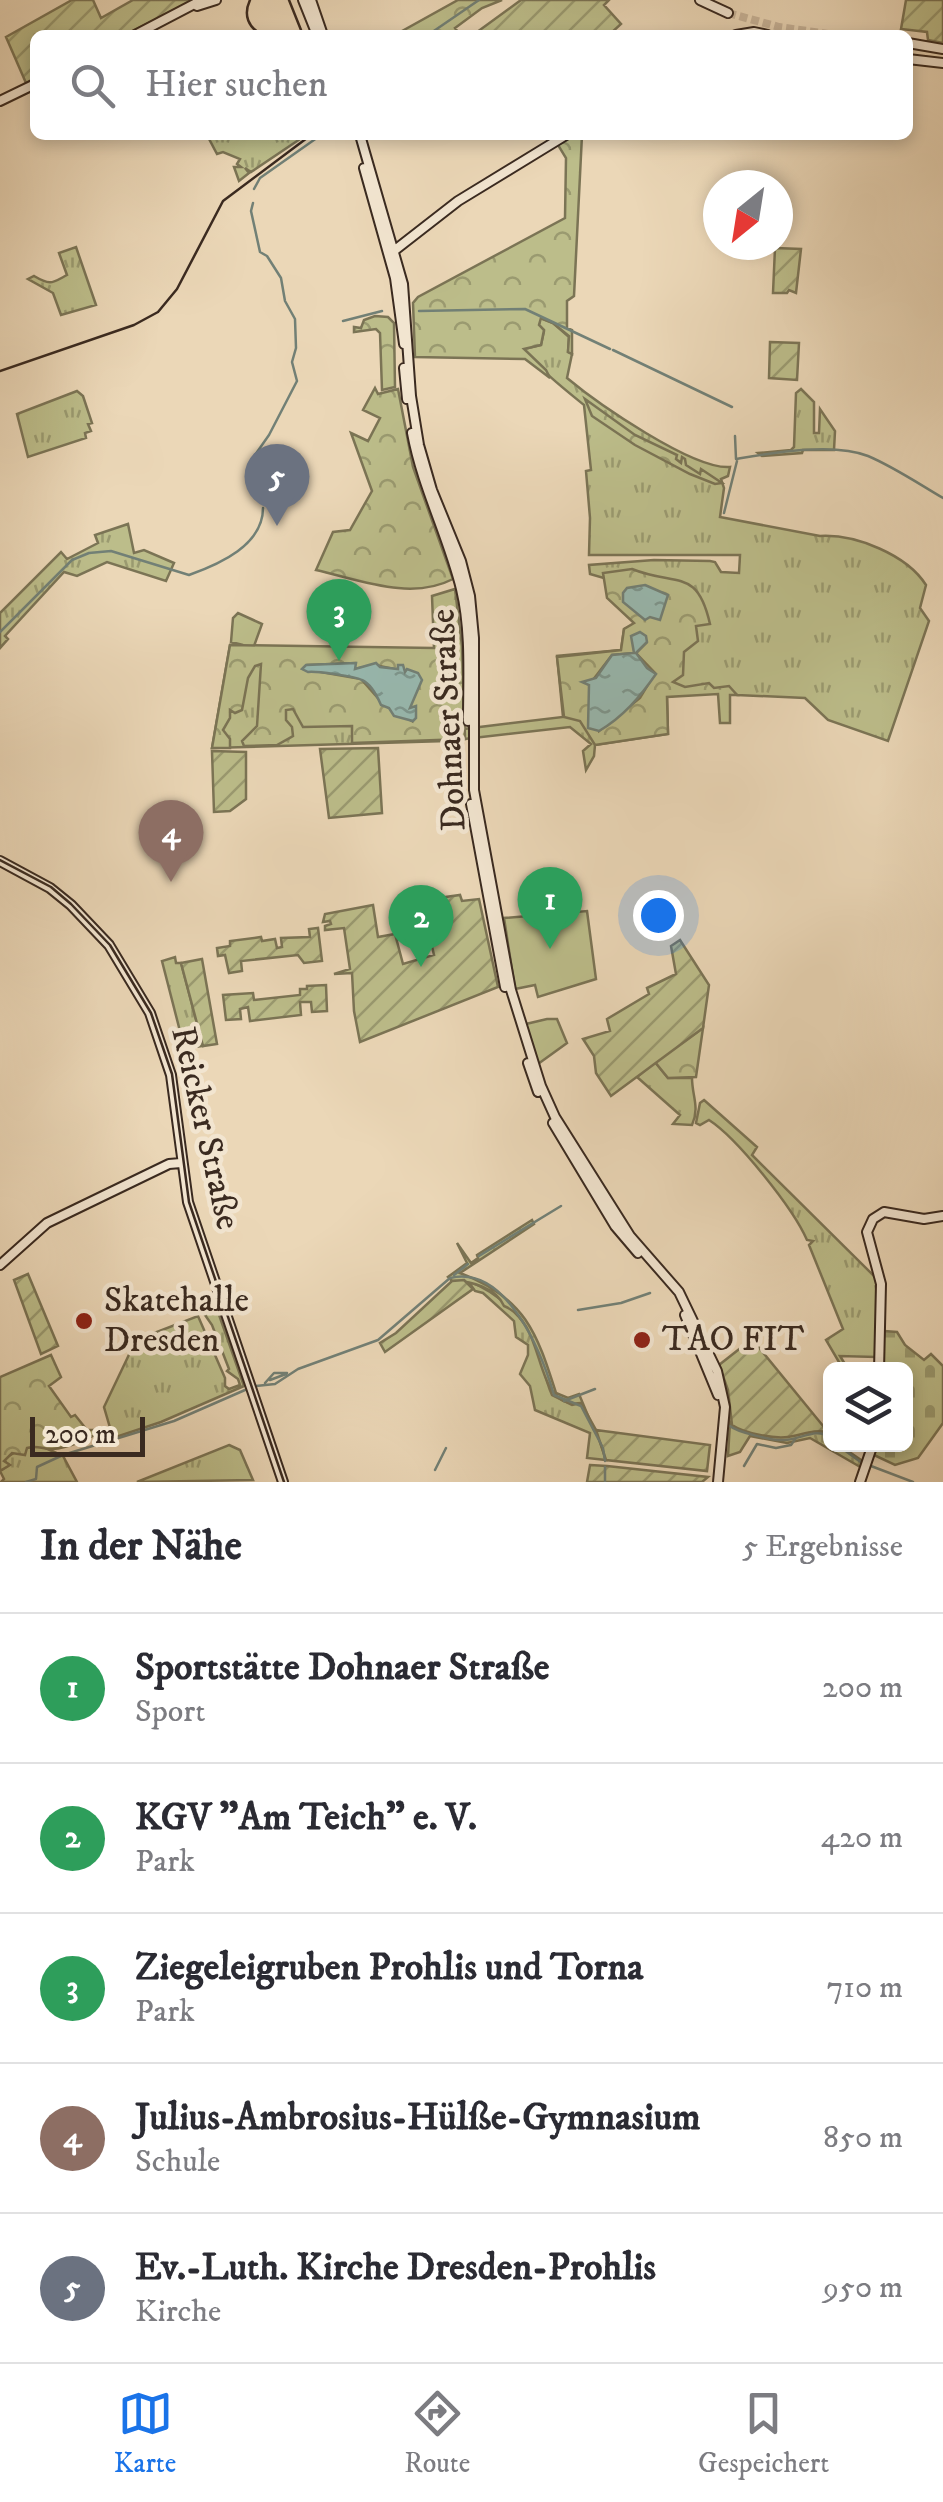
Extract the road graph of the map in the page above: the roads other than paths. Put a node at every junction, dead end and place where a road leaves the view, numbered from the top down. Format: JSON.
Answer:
{"nodes":[{"id":1,"x":202,"y":0,"type":"edge"},
{"id":2,"x":216,"y":0,"type":"edge"},
{"id":3,"x":303,"y":0,"type":"edge"},
{"id":4,"x":311,"y":0,"type":"edge"},
{"id":5,"x":700,"y":0,"type":"edge"},
{"id":6,"x":184,"y":11,"type":"junction"},
{"id":7,"x":728,"y":13,"type":"tunnel mouth"},
{"id":8,"x":145,"y":30,"type":"edge"},
{"id":9,"x":318,"y":30,"type":"edge"},
{"id":10,"x":319,"y":30,"type":"edge"},
{"id":11,"x":913,"y":44,"type":"edge"},
{"id":12,"x":943,"y":49,"type":"edge"},
{"id":13,"x":913,"y":60,"type":"edge"},
{"id":14,"x":943,"y":64,"type":"edge"},
{"id":15,"x":30,"y":86,"type":"edge"},
{"id":16,"x":0,"y":101,"type":"edge"},
{"id":17,"x":359,"y":140,"type":"edge"},
{"id":18,"x":360,"y":140,"type":"edge"},
{"id":19,"x":558,"y":140,"type":"edge"},
{"id":20,"x":395,"y":250,"type":"junction"},
{"id":21,"x":0,"y":861,"type":"edge"},
{"id":22,"x":181,"y":1163,"type":"junction"},
{"id":23,"x":943,"y":1216,"type":"edge"},
{"id":24,"x":0,"y":1265,"type":"edge"},
{"id":25,"x":879,"y":1362,"type":"edge"},
{"id":26,"x":722,"y":1436,"type":"junction"},
{"id":27,"x":870,"y":1452,"type":"edge"},
{"id":28,"x":283,"y":1482,"type":"edge"},
{"id":29,"x":718,"y":1482,"type":"edge"},
{"id":30,"x":860,"y":1482,"type":"edge"}],
"edges":[{"from":1,"to":6,"type":"main road"},
{"from":2,"to":6,"type":"main road"},
{"from":3,"to":9,"type":"main road"},
{"from":4,"to":10,"type":"main road"},
{"from":5,"to":7,"type":"main road"},
{"from":6,"to":8,"type":"main road"},
{"from":11,"to":12,"type":"main road"},
{"from":13,"to":14,"type":"main road"},
{"from":15,"to":16,"type":"main road"},
{"from":17,"to":26,"type":"main road","name":"Dohnaer Straße"},
{"from":18,"to":20,"type":"main road","name":"Dohnaer Straße"},
{"from":19,"to":20,"type":"main road"},
{"from":20,"to":26,"type":"main road","name":"Dohnaer Straße"},
{"from":21,"to":22,"type":"main road","name":"Reicker Straße"},
{"from":22,"to":24,"type":"main road"},
{"from":22,"to":28,"type":"main road","name":"Reicker Straße"},
{"from":23,"to":25,"type":"main road"},
{"from":26,"to":29,"type":"main road","name":"Dohnaer Straße"},
{"from":27,"to":30,"type":"main road"}]}
